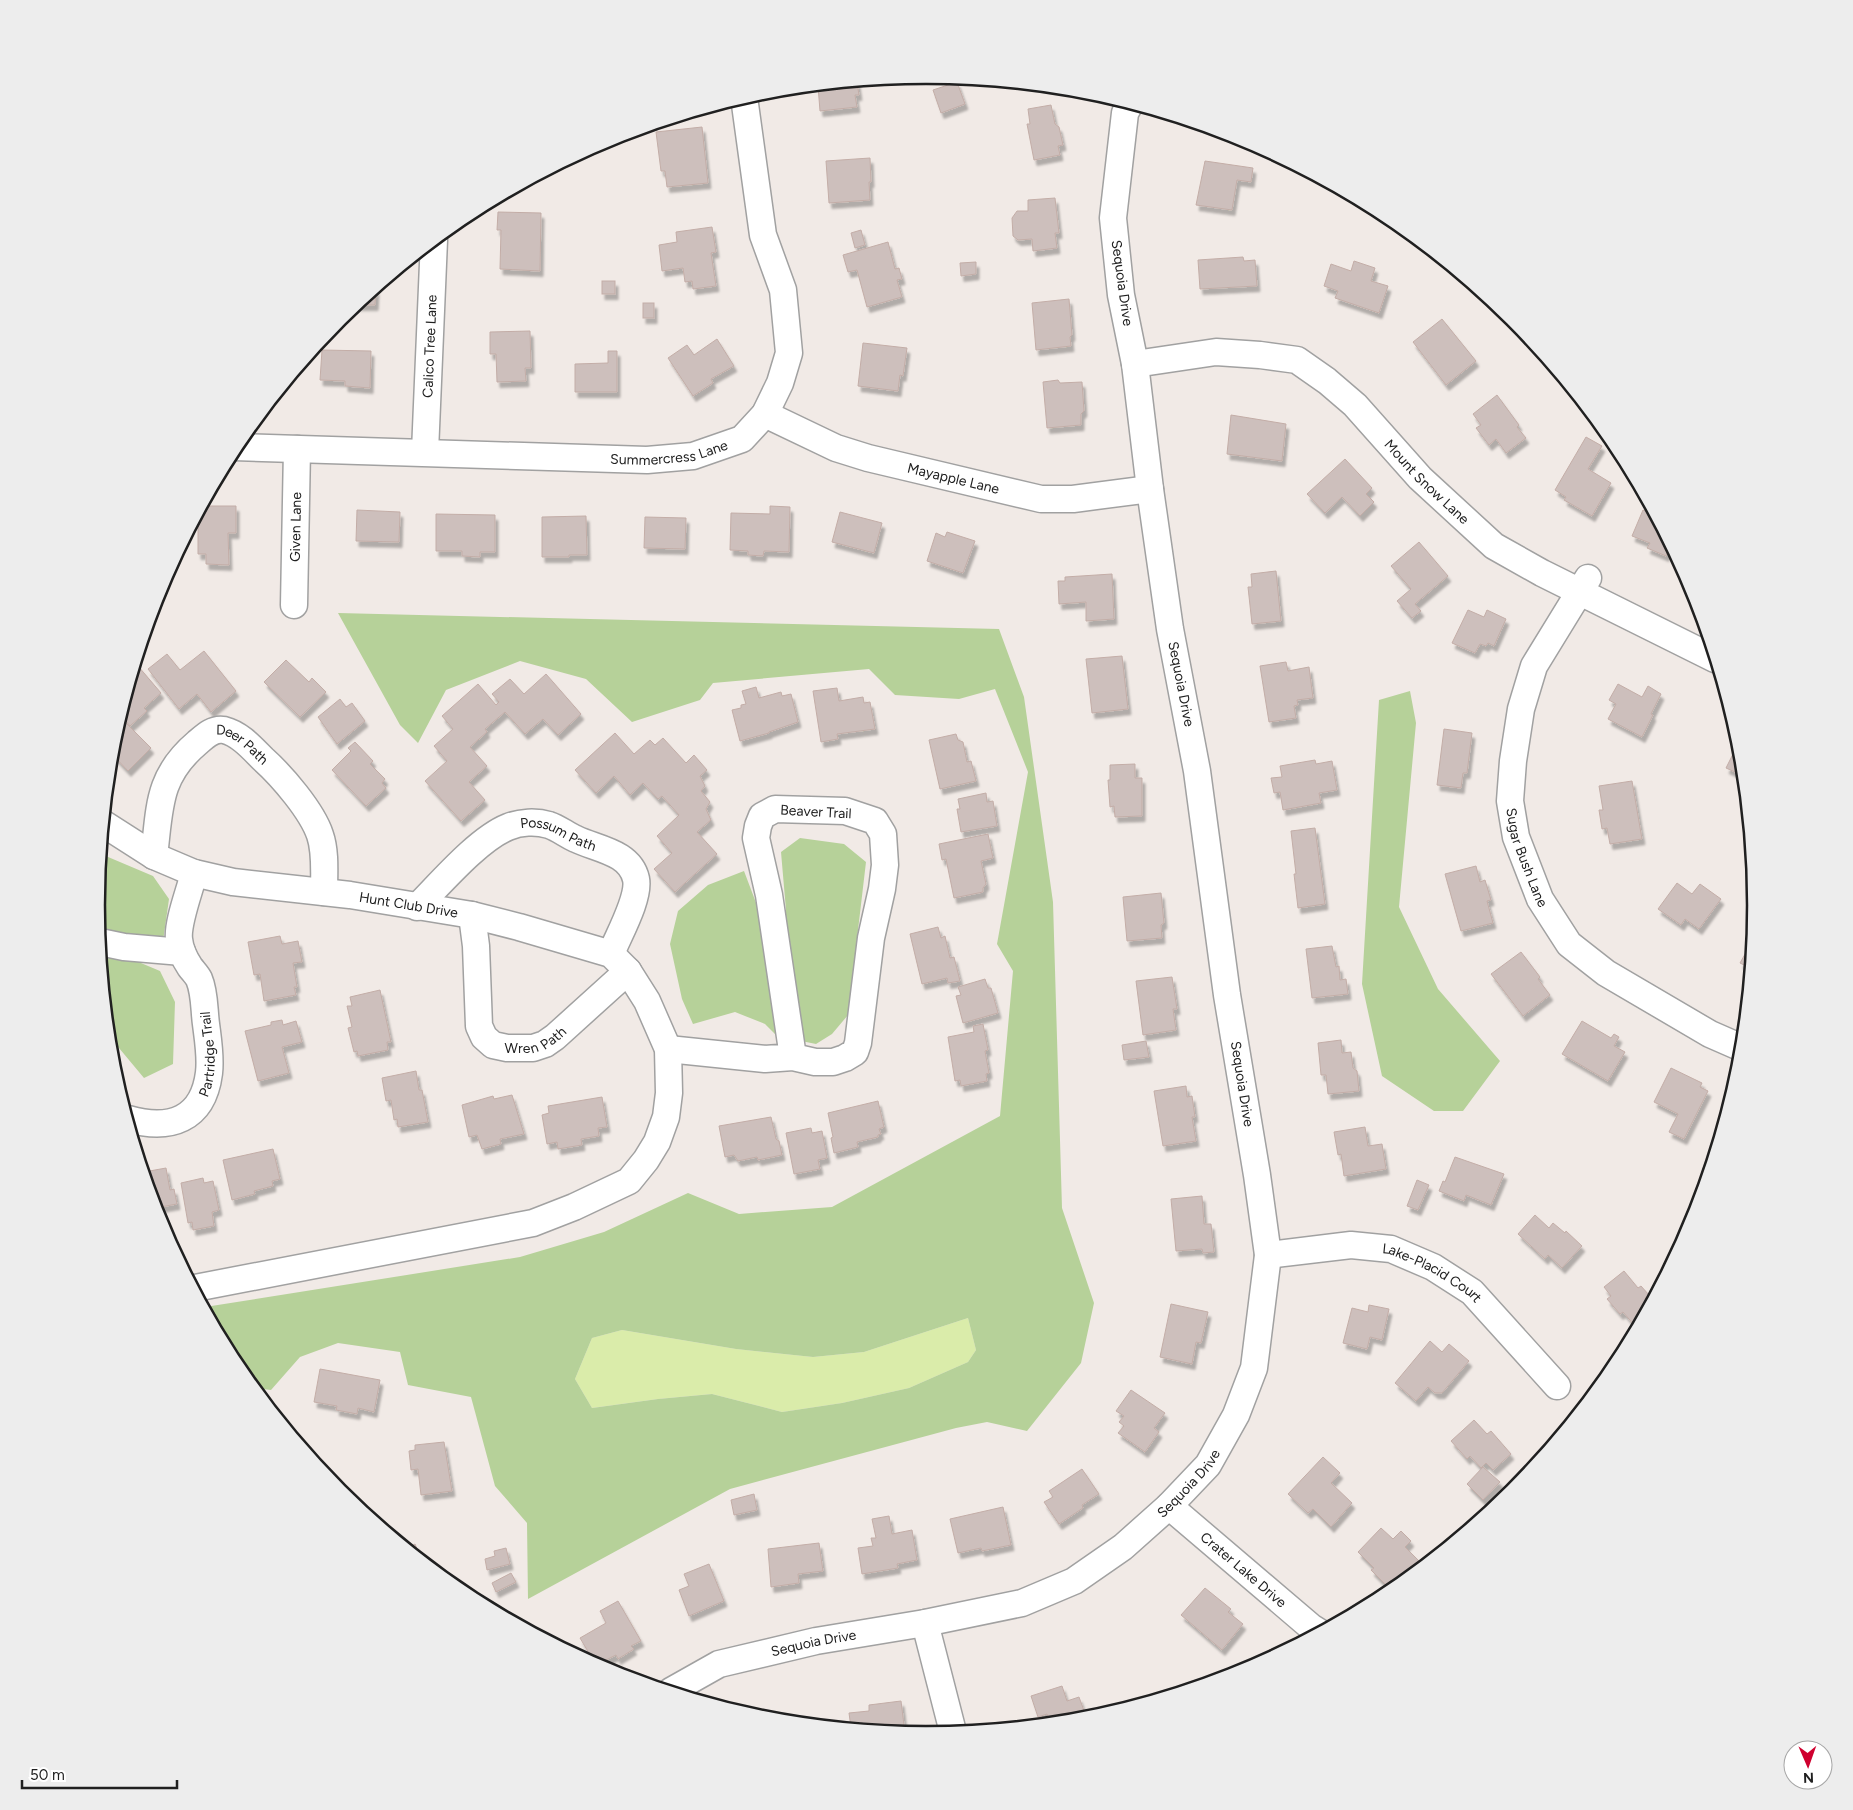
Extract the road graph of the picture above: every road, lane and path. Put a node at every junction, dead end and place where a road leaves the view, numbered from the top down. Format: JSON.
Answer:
{"nodes":[{"id":1,"x":745,"y":105,"type":"edge"},
{"id":2,"x":1127,"y":109,"type":"edge"},
{"id":3,"x":434,"y":248,"type":"edge"},
{"id":4,"x":1135,"y":364,"type":"junction"},
{"id":5,"x":765,"y":414,"type":"junction"},
{"id":6,"x":245,"y":448,"type":"edge"},
{"id":7,"x":297,"y":449,"type":"junction"},
{"id":8,"x":425,"y":452,"type":"junction"},
{"id":9,"x":1150,"y":488,"type":"junction"},
{"id":10,"x":1584,"y":585,"type":"junction"},
{"id":11,"x":294,"y":605,"type":"dead end"},
{"id":12,"x":1708,"y":655,"type":"edge"},
{"id":13,"x":109,"y":827,"type":"edge"},
{"id":14,"x":154,"y":856,"type":"junction"},
{"id":15,"x":194,"y":873,"type":"junction"},
{"id":16,"x":324,"y":892,"type":"junction"},
{"id":17,"x":417,"y":907,"type":"junction"},
{"id":18,"x":472,"y":916,"type":"junction"},
{"id":19,"x":106,"y":943,"type":"edge"},
{"id":20,"x":182,"y":952,"type":"junction"},
{"id":21,"x":619,"y":963,"type":"junction"},
{"id":22,"x":1735,"y":1045,"type":"edge"},
{"id":23,"x":668,"y":1049,"type":"junction"},
{"id":24,"x":793,"y":1057,"type":"junction"},
{"id":25,"x":134,"y":1120,"type":"edge"},
{"id":26,"x":1268,"y":1255,"type":"junction"},
{"id":27,"x":200,"y":1287,"type":"edge"},
{"id":28,"x":1557,"y":1386,"type":"dead end"},
{"id":29,"x":1169,"y":1506,"type":"junction"},
{"id":30,"x":925,"y":1623,"type":"junction"},
{"id":31,"x":1314,"y":1629,"type":"edge"},
{"id":32,"x":678,"y":1687,"type":"edge"},
{"id":33,"x":951,"y":1725,"type":"edge"}],
"edges":[{"from":1,"to":5,"type":"street","name":"Summercress Lane"},
{"from":2,"to":4,"type":"street","name":"Sequoia Drive"},
{"from":3,"to":8,"type":"street","name":"Calico Tree Lane"},
{"from":4,"to":9,"type":"street","name":"Sequoia Drive"},
{"from":4,"to":10,"type":"street","name":"Mount Snow Lane"},
{"from":5,"to":8,"type":"street","name":"Summercress Lane"},
{"from":5,"to":9,"type":"street","name":"Mayapple Lane"},
{"from":6,"to":7,"type":"street","name":"Summercress Lane"},
{"from":7,"to":8,"type":"street","name":"Summercress Lane"},
{"from":7,"to":11,"type":"street","name":"Given Lane"},
{"from":9,"to":26,"type":"street","name":"Sequoia Drive"},
{"from":10,"to":12,"type":"street","name":"Mount Snow Lane"},
{"from":10,"to":22,"type":"street","name":"Sugar Bush Lane"},
{"from":13,"to":14,"type":"street","name":"Hunt Club Drive"},
{"from":14,"to":15,"type":"street","name":"Hunt Club Drive"},
{"from":14,"to":16,"type":"street","name":"Deer Path"},
{"from":15,"to":16,"type":"street","name":"Hunt Club Drive"},
{"from":15,"to":20,"type":"street","name":"Partridge Trail"},
{"from":16,"to":17,"type":"street","name":"Hunt Club Drive"},
{"from":17,"to":18,"type":"street","name":"Hunt Club Drive"},
{"from":17,"to":21,"type":"street","name":"Possum Path"},
{"from":18,"to":21,"type":"street","name":"Hunt Club Drive"},
{"from":18,"to":21,"type":"street","name":"Wren Path"},
{"from":19,"to":20,"type":"street"},
{"from":20,"to":25,"type":"street","name":"Partridge Trail"},
{"from":21,"to":23,"type":"street"},
{"from":23,"to":24,"type":"street"},
{"from":23,"to":27,"type":"street"},
{"from":24,"to":24,"type":"street","name":"Beaver Trail"},
{"from":26,"to":28,"type":"street","name":"Lake-Placid Court"},
{"from":26,"to":29,"type":"street","name":"Sequoia Drive"},
{"from":29,"to":30,"type":"street","name":"Sequoia Drive"},
{"from":29,"to":31,"type":"street","name":"Crater Lake Drive"},
{"from":30,"to":32,"type":"street","name":"Sequoia Drive"},
{"from":30,"to":33,"type":"street"}]}
